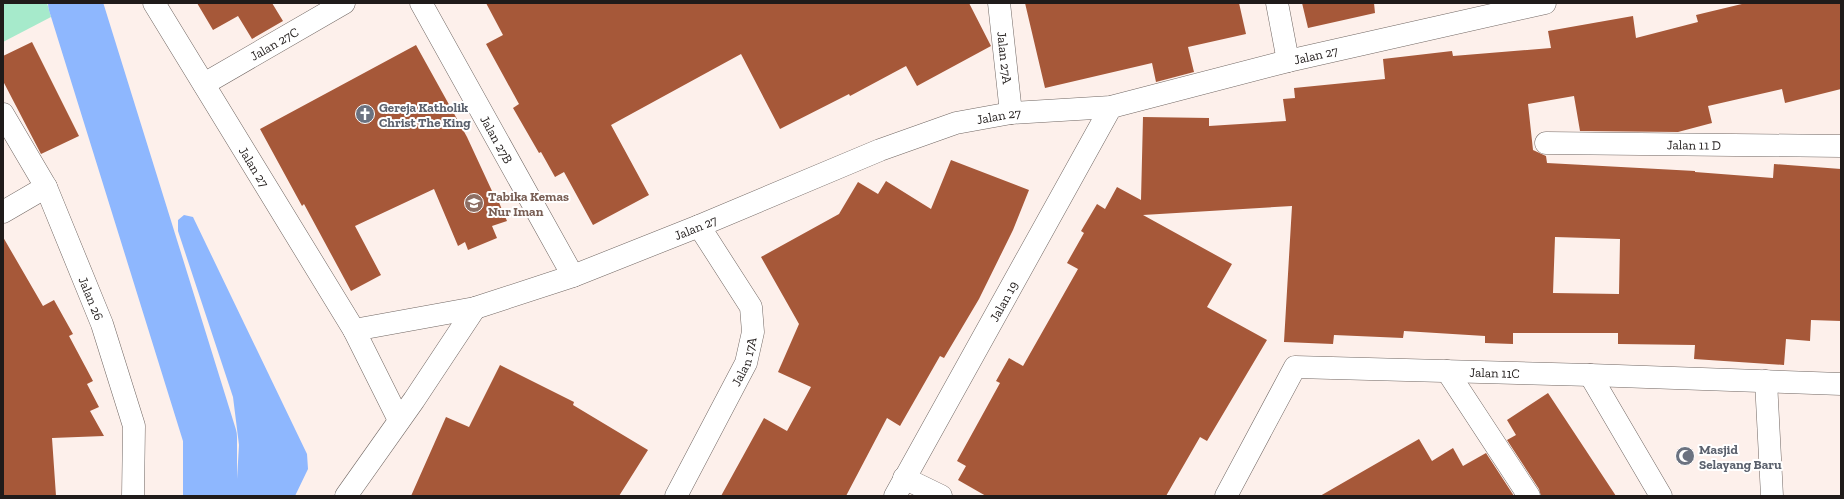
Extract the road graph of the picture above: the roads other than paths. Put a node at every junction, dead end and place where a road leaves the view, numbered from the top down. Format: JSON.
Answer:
{"nodes":[{"id":1,"x":154,"y":3,"type":"edge"},
{"id":2,"x":344,"y":3,"type":"edge"},
{"id":3,"x":421,"y":3,"type":"edge"},
{"id":4,"x":999,"y":3,"type":"edge"},
{"id":5,"x":1277,"y":3,"type":"edge"},
{"id":6,"x":1546,"y":3,"type":"edge"},
{"id":7,"x":1288,"y":61,"type":"junction"},
{"id":8,"x":204,"y":84,"type":"junction"},
{"id":9,"x":1110,"y":107,"type":"junction"},
{"id":10,"x":1011,"y":113,"type":"junction"},
{"id":11,"x":3,"y":114,"type":"edge"},
{"id":12,"x":1546,"y":143,"type":"dead end"},
{"id":13,"x":1841,"y":146,"type":"edge"},
{"id":14,"x":46,"y":187,"type":"junction"},
{"id":15,"x":3,"y":212,"type":"edge"},
{"id":16,"x":699,"y":226,"type":"junction"},
{"id":17,"x":573,"y":276,"type":"junction"},
{"id":18,"x":475,"y":308,"type":"junction"},
{"id":19,"x":354,"y":330,"type":"junction"},
{"id":20,"x":1447,"y":371,"type":"junction"},
{"id":21,"x":1590,"y":375,"type":"junction"},
{"id":22,"x":1766,"y":381,"type":"junction"},
{"id":23,"x":1841,"y":384,"type":"edge"},
{"id":24,"x":399,"y":420,"type":"junction"},
{"id":25,"x":900,"y":487,"type":"edge"},
{"id":26,"x":133,"y":496,"type":"edge"},
{"id":27,"x":346,"y":496,"type":"edge"},
{"id":28,"x":676,"y":496,"type":"edge"},
{"id":29,"x":941,"y":496,"type":"edge"},
{"id":30,"x":1226,"y":496,"type":"edge"},
{"id":31,"x":1529,"y":496,"type":"edge"},
{"id":32,"x":1661,"y":496,"type":"edge"},
{"id":33,"x":1772,"y":496,"type":"edge"}],
"edges":[{"from":1,"to":8,"type":"street","name":"Jalan 27"},
{"from":2,"to":8,"type":"street","name":"Jalan 27C"},
{"from":3,"to":17,"type":"street","name":"Jalan 27B"},
{"from":4,"to":10,"type":"street","name":"Jalan 27A"},
{"from":5,"to":7,"type":"street"},
{"from":6,"to":7,"type":"street","name":"Jalan 27"},
{"from":7,"to":9,"type":"street","name":"Jalan 27"},
{"from":8,"to":19,"type":"street","name":"Jalan 27"},
{"from":9,"to":10,"type":"street","name":"Jalan 27"},
{"from":9,"to":25,"type":"street","name":"Jalan 19"},
{"from":10,"to":16,"type":"street","name":"Jalan 27"},
{"from":11,"to":14,"type":"street","name":"Jalan 26"},
{"from":12,"to":13,"type":"street","name":"Jalan 11 D"},
{"from":14,"to":15,"type":"street"},
{"from":14,"to":26,"type":"street","name":"Jalan 26"},
{"from":16,"to":17,"type":"street","name":"Jalan 27"},
{"from":16,"to":28,"type":"street","name":"Jalan 17A"},
{"from":17,"to":18,"type":"street","name":"Jalan 27"},
{"from":18,"to":19,"type":"street","name":"Jalan 27"},
{"from":18,"to":24,"type":"street"},
{"from":19,"to":24,"type":"street","name":"Jalan 27"},
{"from":20,"to":21,"type":"street","name":"Jalan 11C"},
{"from":20,"to":30,"type":"street","name":"Jalan 11C"},
{"from":20,"to":31,"type":"street"},
{"from":21,"to":22,"type":"street","name":"Jalan 11C"},
{"from":21,"to":32,"type":"street"},
{"from":22,"to":23,"type":"street","name":"Jalan 11C"},
{"from":22,"to":33,"type":"street"},
{"from":24,"to":27,"type":"street"},
{"from":25,"to":29,"type":"street"}]}
